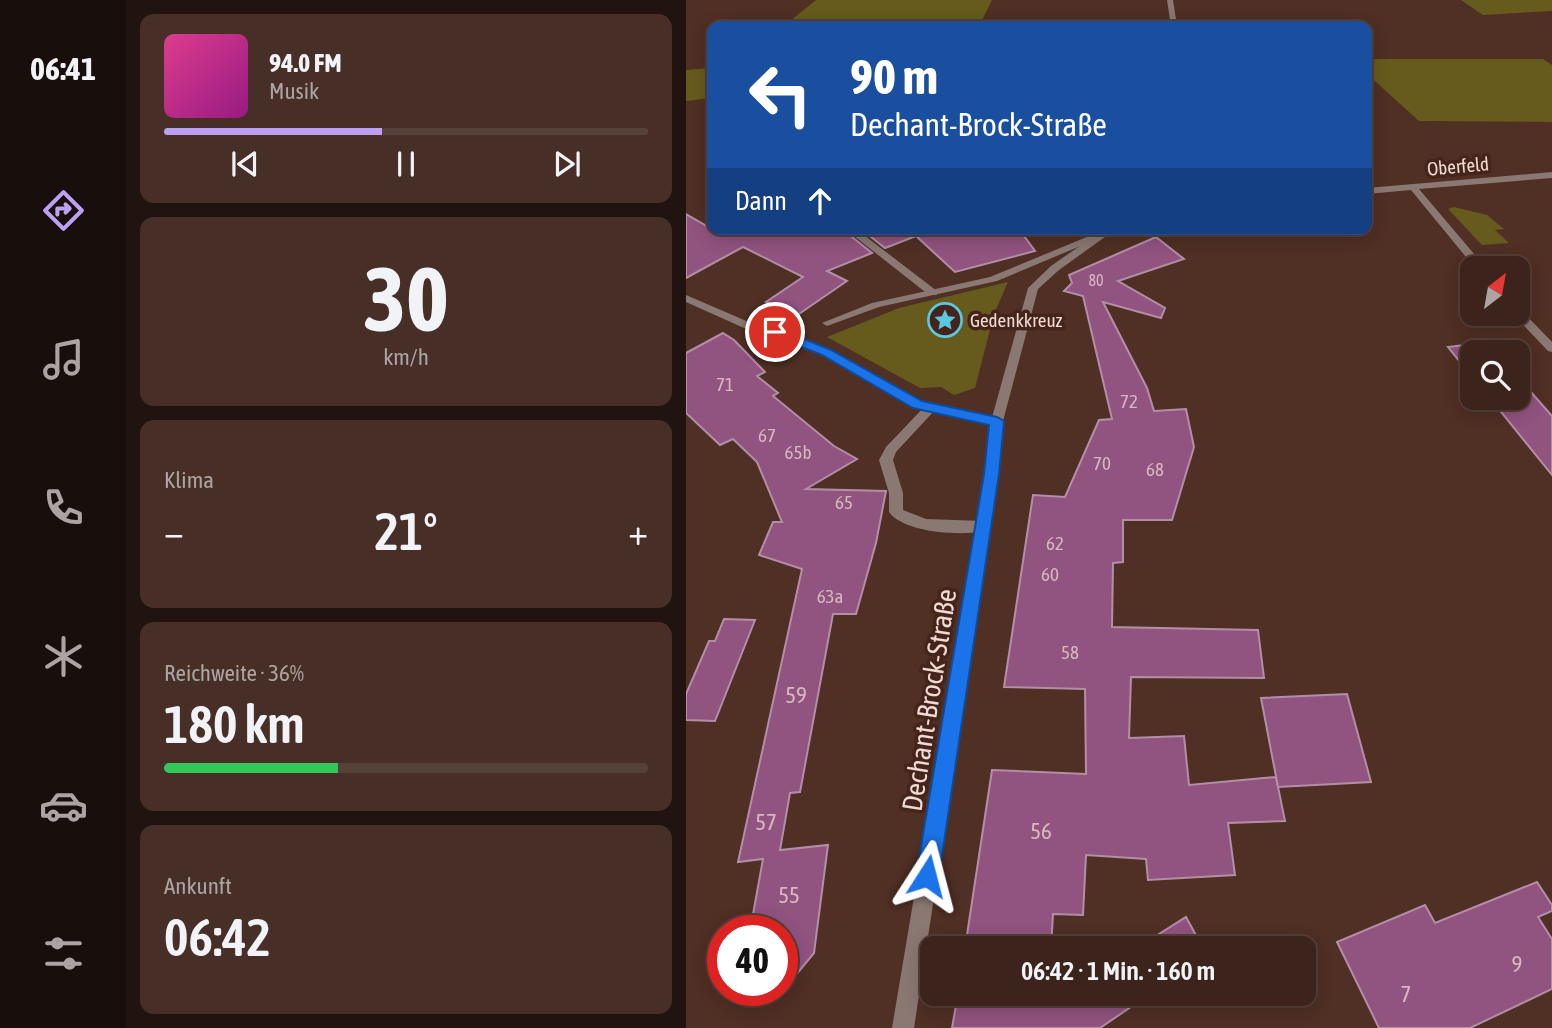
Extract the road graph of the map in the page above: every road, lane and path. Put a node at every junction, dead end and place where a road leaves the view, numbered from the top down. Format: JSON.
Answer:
{"nodes":[{"id":1,"x":1170,"y":0,"type":"edge"},
{"id":2,"x":1173,"y":21,"type":"edge"},
{"id":3,"x":1552,"y":175,"type":"edge"},
{"id":4,"x":1413,"y":187,"type":"junction"},
{"id":5,"x":1372,"y":191,"type":"edge"},
{"id":6,"x":858,"y":235,"type":"edge"},
{"id":7,"x":1099,"y":235,"type":"edge"},
{"id":8,"x":1104,"y":235,"type":"edge"},
{"id":9,"x":1471,"y":256,"type":"edge"},
{"id":10,"x":933,"y":293,"type":"junction"},
{"id":11,"x":686,"y":298,"type":"edge"},
{"id":12,"x":827,"y":323,"type":"dead end"},
{"id":13,"x":1530,"y":326,"type":"edge"},
{"id":14,"x":1552,"y":349,"type":"edge"},
{"id":15,"x":932,"y":407,"type":"junction"},
{"id":16,"x":997,"y":421,"type":"junction"},
{"id":17,"x":983,"y":526,"type":"junction"},
{"id":18,"x":903,"y":1028,"type":"edge"}],
"edges":[{"from":1,"to":2,"type":"street"},
{"from":3,"to":4,"type":"street","name":"Oberfeld"},
{"from":4,"to":5,"type":"street","name":"Oberfeld"},
{"from":4,"to":9,"type":"street"},
{"from":6,"to":10,"type":"street"},
{"from":7,"to":10,"type":"street","name":"Dechant-Brock-Straße"},
{"from":8,"to":16,"type":"street","name":"Dechant-Brock-Straße"},
{"from":10,"to":12,"type":"street","name":"Dechant-Brock-Straße"},
{"from":11,"to":15,"type":"street"},
{"from":13,"to":14,"type":"street"},
{"from":15,"to":16,"type":"street"},
{"from":15,"to":17,"type":"street"},
{"from":16,"to":17,"type":"street","name":"Dechant-Brock-Straße"},
{"from":17,"to":18,"type":"street","name":"Dechant-Brock-Straße"}]}
